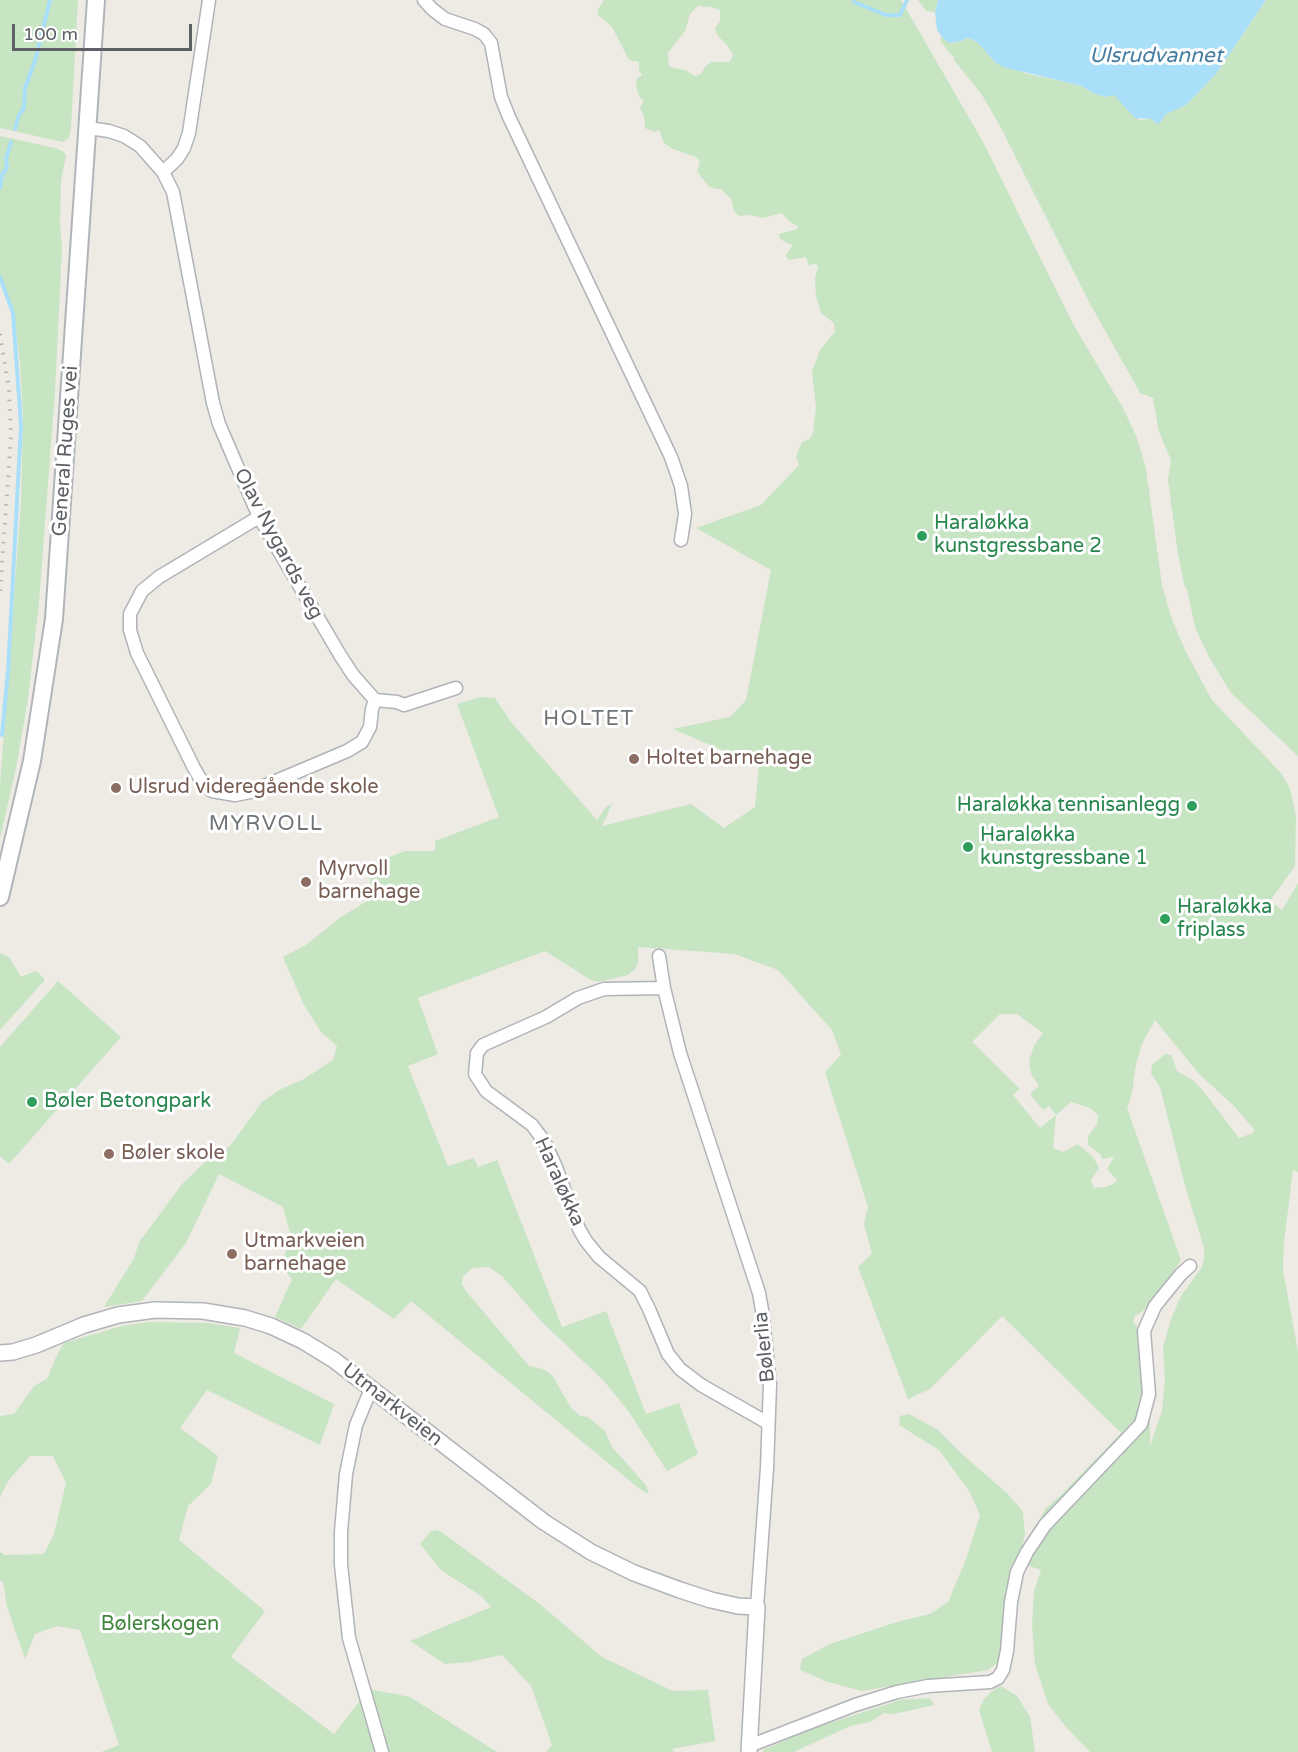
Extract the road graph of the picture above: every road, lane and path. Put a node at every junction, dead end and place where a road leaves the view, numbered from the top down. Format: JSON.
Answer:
{"nodes":[{"id":1,"x":96,"y":0,"type":"edge"},
{"id":2,"x":208,"y":0,"type":"edge"},
{"id":3,"x":424,"y":0,"type":"edge"},
{"id":4,"x":88,"y":128,"type":"junction"},
{"id":5,"x":163,"y":172,"type":"junction"},
{"id":6,"x":259,"y":517,"type":"junction"},
{"id":7,"x":681,"y":540,"type":"dead end"},
{"id":8,"x":456,"y":688,"type":"dead end"},
{"id":9,"x":375,"y":700,"type":"junction"},
{"id":10,"x":0,"y":897,"type":"edge"},
{"id":11,"x":659,"y":956,"type":"dead end"},
{"id":12,"x":664,"y":988,"type":"junction"},
{"id":13,"x":1190,"y":1266,"type":"dead end"},
{"id":14,"x":0,"y":1353,"type":"edge"},
{"id":15,"x":371,"y":1389,"type":"junction"},
{"id":16,"x":768,"y":1423,"type":"junction"},
{"id":17,"x":758,"y":1607,"type":"junction"},
{"id":18,"x":749,"y":1749,"type":"edge"},
{"id":19,"x":382,"y":1752,"type":"edge"}],
"edges":[{"from":1,"to":4,"type":"main road","name":"General Ruges vei"},
{"from":2,"to":5,"type":"street"},
{"from":3,"to":7,"type":"street"},
{"from":4,"to":5,"type":"street","name":"Olav Nygards veg"},
{"from":4,"to":10,"type":"main road","name":"General Ruges vei"},
{"from":5,"to":6,"type":"street","name":"Olav Nygards veg"},
{"from":6,"to":9,"type":"street","name":"Olav Nygards veg"},
{"from":6,"to":9,"type":"street"},
{"from":8,"to":9,"type":"street"},
{"from":11,"to":12,"type":"street","name":"Bølerlia"},
{"from":12,"to":16,"type":"street","name":"Bølerlia"},
{"from":12,"to":16,"type":"street","name":"Haraløkka"},
{"from":13,"to":18,"type":"street"},
{"from":14,"to":15,"type":"street","name":"Utmarkveien"},
{"from":15,"to":17,"type":"street","name":"Utmarkveien"},
{"from":15,"to":19,"type":"street"},
{"from":16,"to":17,"type":"street","name":"Bølerlia"},
{"from":17,"to":18,"type":"street","name":"Bølerlia"}]}
